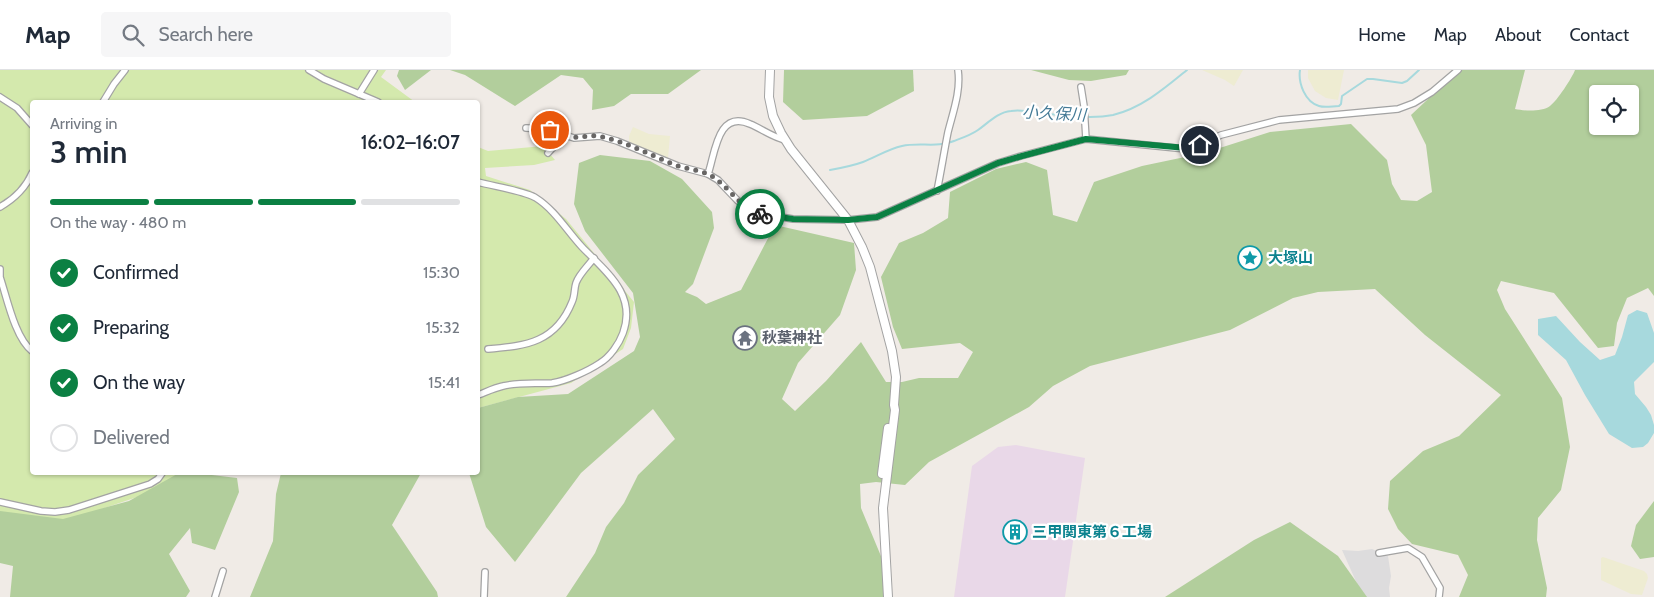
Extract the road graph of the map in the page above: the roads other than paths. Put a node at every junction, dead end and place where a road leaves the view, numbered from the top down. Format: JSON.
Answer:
{"nodes":[{"id":1,"x":125,"y":70,"type":"edge"},
{"id":2,"x":309,"y":70,"type":"edge"},
{"id":3,"x":374,"y":70,"type":"edge"},
{"id":4,"x":770,"y":70,"type":"edge"},
{"id":5,"x":958,"y":70,"type":"edge"},
{"id":6,"x":1458,"y":70,"type":"edge"},
{"id":7,"x":1081,"y":87,"type":"dead end"},
{"id":8,"x":359,"y":94,"type":"junction"},
{"id":9,"x":0,"y":97,"type":"edge"},
{"id":10,"x":104,"y":100,"type":"edge"},
{"id":11,"x":373,"y":100,"type":"edge"},
{"id":12,"x":30,"y":123,"type":"edge"},
{"id":13,"x":526,"y":128,"type":"dead end"},
{"id":14,"x":560,"y":134,"type":"junction"},
{"id":15,"x":1086,"y":139,"type":"junction"},
{"id":16,"x":785,"y":140,"type":"junction"},
{"id":17,"x":548,"y":153,"type":"dead end"},
{"id":18,"x":708,"y":174,"type":"junction"},
{"id":19,"x":30,"y":179,"type":"edge"},
{"id":20,"x":480,"y":183,"type":"edge"},
{"id":21,"x":938,"y":191,"type":"junction"},
{"id":22,"x":0,"y":207,"type":"edge"},
{"id":23,"x":848,"y":220,"type":"junction"},
{"id":24,"x":594,"y":258,"type":"junction"},
{"id":25,"x":0,"y":269,"type":"edge"},
{"id":26,"x":488,"y":349,"type":"dead end"},
{"id":27,"x":30,"y":350,"type":"edge"},
{"id":28,"x":480,"y":394,"type":"edge"},
{"id":29,"x":161,"y":475,"type":"edge"},
{"id":30,"x":0,"y":502,"type":"edge"},
{"id":31,"x":1379,"y":553,"type":"dead end"},
{"id":32,"x":223,"y":571,"type":"dead end"},
{"id":33,"x":485,"y":572,"type":"dead end"},
{"id":34,"x":215,"y":597,"type":"edge"},
{"id":35,"x":484,"y":597,"type":"edge"},
{"id":36,"x":888,"y":597,"type":"edge"},
{"id":37,"x":1439,"y":597,"type":"edge"}],
"edges":[{"from":1,"to":10,"type":"street"},
{"from":2,"to":8,"type":"street"},
{"from":3,"to":8,"type":"street"},
{"from":4,"to":16,"type":"street"},
{"from":5,"to":21,"type":"street"},
{"from":6,"to":15,"type":"street"},
{"from":7,"to":15,"type":"street"},
{"from":8,"to":11,"type":"street"},
{"from":9,"to":12,"type":"street"},
{"from":13,"to":14,"type":"street"},
{"from":14,"to":17,"type":"street"},
{"from":14,"to":18,"type":"street"},
{"from":15,"to":21,"type":"street"},
{"from":16,"to":18,"type":"street"},
{"from":16,"to":23,"type":"street"},
{"from":18,"to":23,"type":"street"},
{"from":19,"to":22,"type":"street"},
{"from":20,"to":24,"type":"street"},
{"from":21,"to":23,"type":"street"},
{"from":23,"to":36,"type":"street"},
{"from":24,"to":26,"type":"street"},
{"from":24,"to":28,"type":"street"},
{"from":25,"to":27,"type":"street"},
{"from":29,"to":30,"type":"street"},
{"from":31,"to":37,"type":"street"},
{"from":32,"to":34,"type":"street"},
{"from":33,"to":35,"type":"street"}]}
